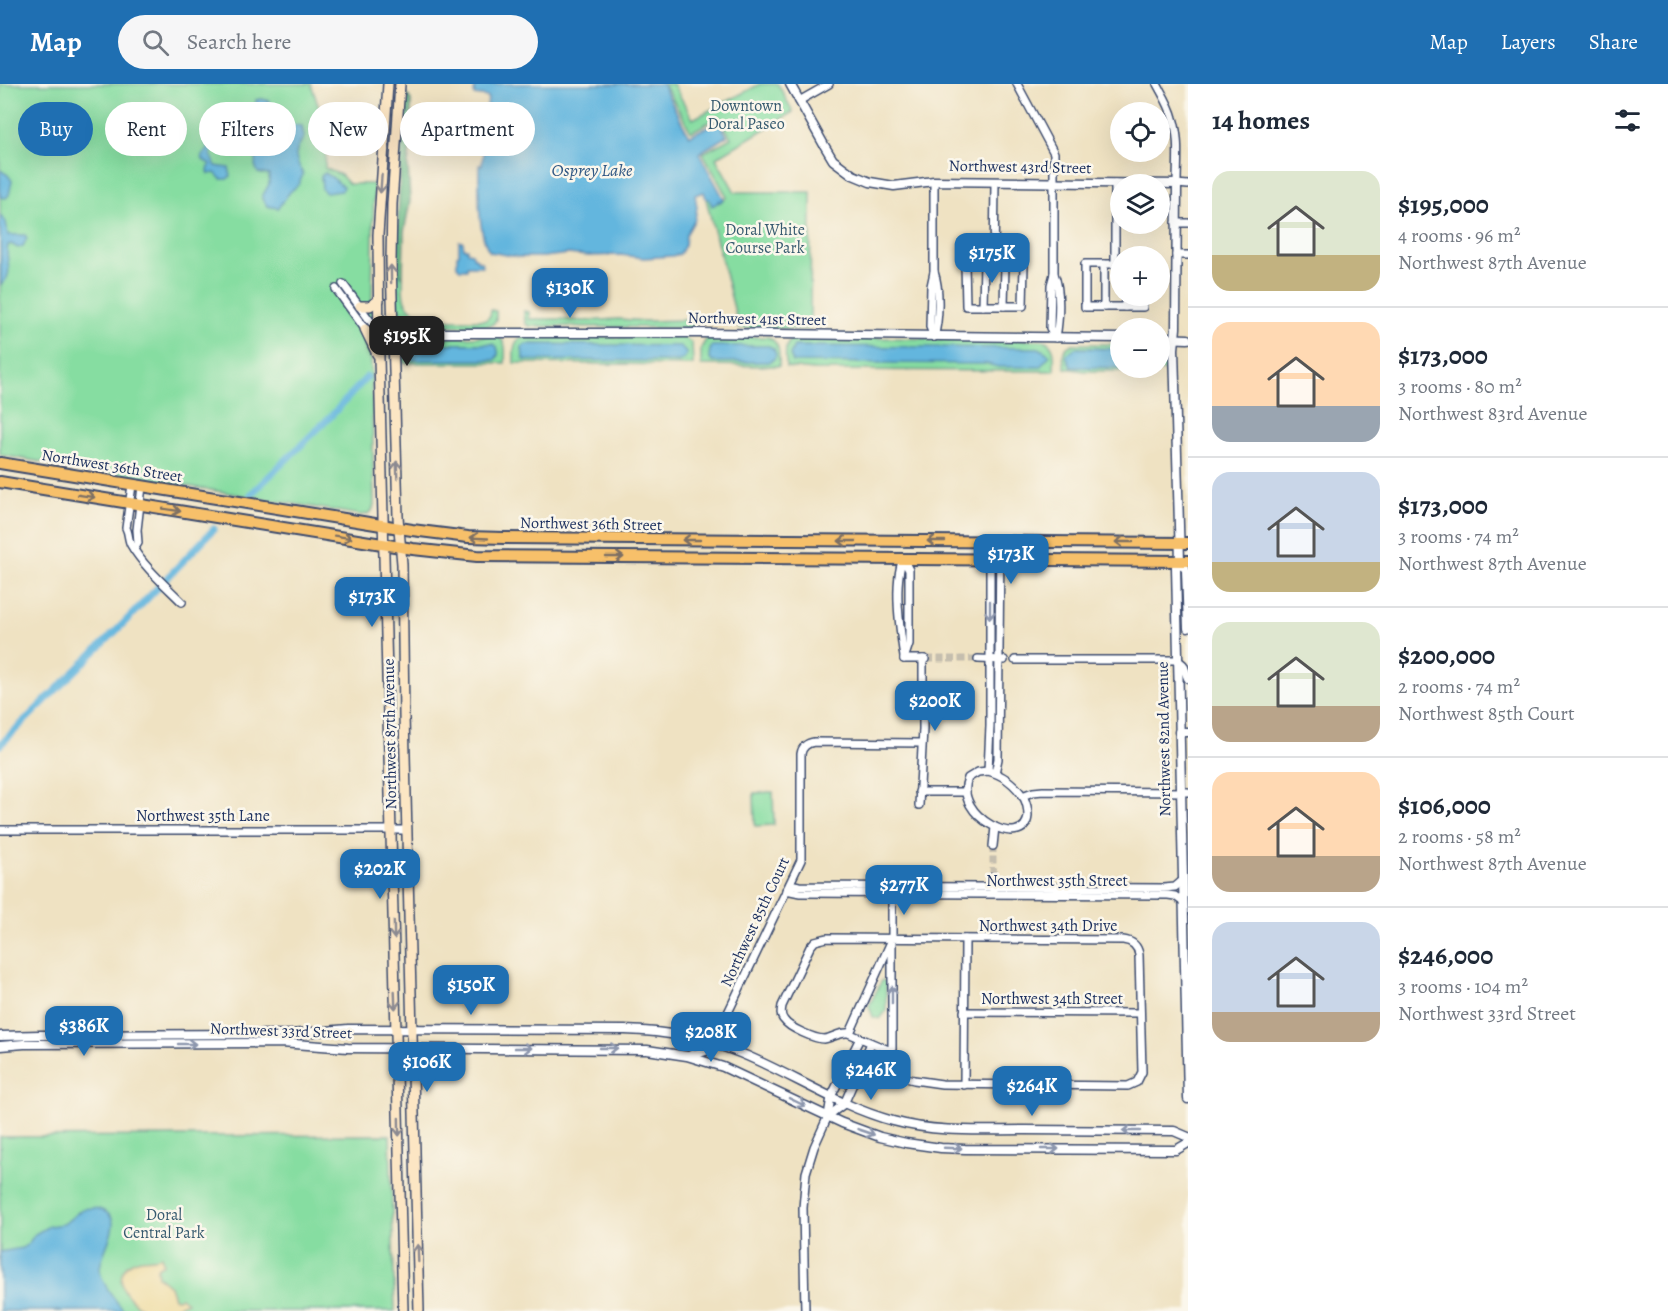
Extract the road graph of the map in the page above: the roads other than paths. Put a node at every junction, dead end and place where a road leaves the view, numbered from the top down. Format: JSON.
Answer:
{"nodes":[{"id":1,"x":388,"y":84,"type":"edge"},
{"id":2,"x":400,"y":84,"type":"edge"},
{"id":3,"x":790,"y":84,"type":"edge"},
{"id":4,"x":829,"y":84,"type":"edge"},
{"id":5,"x":1017,"y":84,"type":"edge"},
{"id":6,"x":1157,"y":84,"type":"edge"},
{"id":7,"x":799,"y":100,"type":"junction"},
{"id":8,"x":934,"y":181,"type":"junction"},
{"id":9,"x":995,"y":182,"type":"junction"},
{"id":10,"x":1055,"y":182,"type":"junction"},
{"id":11,"x":1110,"y":183,"type":"edge"},
{"id":12,"x":1170,"y":184,"type":"edge"},
{"id":13,"x":1177,"y":184,"type":"junction"},
{"id":14,"x":1188,"y":185,"type":"edge"},
{"id":15,"x":1176,"y":223,"type":"junction"},
{"id":16,"x":1188,"y":223,"type":"edge"},
{"id":17,"x":1176,"y":255,"type":"junction"},
{"id":18,"x":1188,"y":255,"type":"edge"},
{"id":19,"x":984,"y":263,"type":"junction"},
{"id":20,"x":994,"y":264,"type":"junction"},
{"id":21,"x":1005,"y":264,"type":"junction"},
{"id":22,"x":1104,"y":264,"type":"junction"},
{"id":23,"x":1110,"y":264,"type":"edge"},
{"id":24,"x":343,"y":284,"type":"dead end"},
{"id":25,"x":336,"y":289,"type":"dead end"},
{"id":26,"x":379,"y":300,"type":"junction"},
{"id":27,"x":360,"y":306,"type":"junction"},
{"id":28,"x":984,"y":306,"type":"junction"},
{"id":29,"x":1004,"y":306,"type":"junction"},
{"id":30,"x":1143,"y":306,"type":"edge"},
{"id":31,"x":1104,"y":307,"type":"junction"},
{"id":32,"x":1125,"y":307,"type":"joint"},
{"id":33,"x":365,"y":329,"type":"junction"},
{"id":34,"x":379,"y":331,"type":"junction"},
{"id":35,"x":392,"y":333,"type":"junction"},
{"id":36,"x":934,"y":337,"type":"junction"},
{"id":37,"x":1056,"y":338,"type":"junction"},
{"id":38,"x":1110,"y":338,"type":"edge"},
{"id":39,"x":1170,"y":339,"type":"edge"},
{"id":40,"x":1175,"y":339,"type":"junction"},
{"id":41,"x":1188,"y":339,"type":"edge"},
{"id":42,"x":379,"y":358,"type":"junction"},
{"id":43,"x":380,"y":401,"type":"junction"},
{"id":44,"x":396,"y":442,"type":"junction"},
{"id":45,"x":0,"y":463,"type":"edge"},
{"id":46,"x":0,"y":482,"type":"edge"},
{"id":47,"x":137,"y":485,"type":"junction"},
{"id":48,"x":134,"y":503,"type":"junction"},
{"id":49,"x":278,"y":508,"type":"junction"},
{"id":50,"x":302,"y":512,"type":"junction"},
{"id":51,"x":254,"y":523,"type":"junction"},
{"id":52,"x":272,"y":526,"type":"junction"},
{"id":53,"x":383,"y":526,"type":"junction"},
{"id":54,"x":399,"y":528,"type":"junction"},
{"id":55,"x":585,"y":539,"type":"junction"},
{"id":56,"x":791,"y":540,"type":"junction"},
{"id":57,"x":903,"y":541,"type":"junction"},
{"id":58,"x":995,"y":542,"type":"junction"},
{"id":59,"x":1184,"y":543,"type":"edge"},
{"id":60,"x":384,"y":544,"type":"junction"},
{"id":61,"x":401,"y":547,"type":"junction"},
{"id":62,"x":134,"y":549,"type":"junction"},
{"id":63,"x":556,"y":557,"type":"junction"},
{"id":64,"x":790,"y":558,"type":"junction"},
{"id":65,"x":903,"y":559,"type":"junction"},
{"id":66,"x":995,"y":560,"type":"junction"},
{"id":67,"x":1184,"y":561,"type":"edge"},
{"id":68,"x":899,"y":601,"type":"junction"},
{"id":69,"x":909,"y":601,"type":"junction"},
{"id":70,"x":182,"y":602,"type":"dead end"},
{"id":71,"x":1188,"y":628,"type":"edge"},
{"id":72,"x":978,"y":659,"type":"tunnel mouth"},
{"id":73,"x":904,"y":660,"type":"junction"},
{"id":74,"x":989,"y":660,"type":"junction"},
{"id":75,"x":1001,"y":660,"type":"junction"},
{"id":76,"x":1015,"y":660,"type":"dead end"},
{"id":77,"x":1177,"y":660,"type":"junction"},
{"id":78,"x":1188,"y":678,"type":"edge"},
{"id":79,"x":1183,"y":732,"type":"edge"},
{"id":80,"x":404,"y":733,"type":"junction"},
{"id":81,"x":388,"y":734,"type":"junction"},
{"id":82,"x":921,"y":743,"type":"junction"},
{"id":83,"x":992,"y":772,"type":"junction"},
{"id":84,"x":1184,"y":791,"type":"edge"},
{"id":85,"x":919,"y":792,"type":"junction"},
{"id":86,"x":966,"y":792,"type":"junction"},
{"id":87,"x":1022,"y":796,"type":"junction"},
{"id":88,"x":919,"y":805,"type":"dead end"},
{"id":89,"x":994,"y":827,"type":"junction"},
{"id":90,"x":391,"y":829,"type":"junction"},
{"id":91,"x":0,"y":830,"type":"edge"},
{"id":92,"x":407,"y":830,"type":"junction"},
{"id":93,"x":993,"y":846,"type":"tunnel mouth"},
{"id":94,"x":993,"y":877,"type":"tunnel mouth"},
{"id":95,"x":1182,"y":881,"type":"junction"},
{"id":96,"x":788,"y":887,"type":"junction"},
{"id":97,"x":892,"y":890,"type":"junction"},
{"id":98,"x":993,"y":891,"type":"junction"},
{"id":99,"x":1092,"y":891,"type":"junction"},
{"id":100,"x":1183,"y":902,"type":"junction"},
{"id":101,"x":892,"y":939,"type":"junction"},
{"id":102,"x":965,"y":939,"type":"junction"},
{"id":103,"x":964,"y":1012,"type":"junction"},
{"id":104,"x":1187,"y":1012,"type":"edge"},
{"id":105,"x":1140,"y":1013,"type":"junction"},
{"id":106,"x":396,"y":1029,"type":"junction"},
{"id":107,"x":412,"y":1029,"type":"junction"},
{"id":108,"x":849,"y":1033,"type":"junction"},
{"id":109,"x":109,"y":1034,"type":"junction"},
{"id":110,"x":133,"y":1034,"type":"junction"},
{"id":111,"x":0,"y":1036,"type":"edge"},
{"id":112,"x":860,"y":1038,"type":"junction"},
{"id":113,"x":871,"y":1043,"type":"junction"},
{"id":114,"x":117,"y":1044,"type":"junction"},
{"id":115,"x":713,"y":1044,"type":"junction"},
{"id":116,"x":0,"y":1046,"type":"edge"},
{"id":117,"x":396,"y":1047,"type":"junction"},
{"id":118,"x":412,"y":1047,"type":"junction"},
{"id":119,"x":891,"y":1051,"type":"junction"},
{"id":120,"x":687,"y":1056,"type":"junction"},
{"id":121,"x":964,"y":1085,"type":"junction"},
{"id":122,"x":831,"y":1097,"type":"junction"},
{"id":123,"x":1188,"y":1099,"type":"edge"},
{"id":124,"x":844,"y":1104,"type":"junction"},
{"id":125,"x":828,"y":1116,"type":"junction"},
{"id":126,"x":1188,"y":1137,"type":"edge"},
{"id":127,"x":1188,"y":1143,"type":"edge"},
{"id":128,"x":417,"y":1223,"type":"junction"},
{"id":129,"x":401,"y":1224,"type":"junction"},
{"id":130,"x":403,"y":1311,"type":"edge"},
{"id":131,"x":419,"y":1311,"type":"edge"},
{"id":132,"x":805,"y":1311,"type":"edge"}],
"edges":[{"from":1,"to":26,"type":"main road","name":"Northwest 87th Avenue","one_way":true},
{"from":35,"to":2,"type":"main road","name":"Northwest 87th Avenue","one_way":true},
{"from":3,"to":7,"type":"street"},
{"from":4,"to":7,"type":"street"},
{"from":5,"to":10,"type":"street"},
{"from":6,"to":13,"type":"street","name":"Northwest 82nd Avenue"},
{"from":7,"to":8,"type":"street","name":"Northwest 43rd Street"},
{"from":8,"to":9,"type":"street","name":"Northwest 43rd Street"},
{"from":8,"to":36,"type":"street"},
{"from":9,"to":10,"type":"street","name":"Northwest 43rd Street"},
{"from":9,"to":20,"type":"street"},
{"from":10,"to":11,"type":"street","name":"Northwest 43rd Street"},
{"from":10,"to":37,"type":"street"},
{"from":12,"to":13,"type":"street","name":"Northwest 43rd Street"},
{"from":13,"to":14,"type":"street","name":"Northwest 43rd Street"},
{"from":13,"to":15,"type":"street","name":"Northwest 82nd Avenue"},
{"from":15,"to":16,"type":"street"},
{"from":15,"to":17,"type":"street","name":"Northwest 82nd Avenue"},
{"from":17,"to":18,"type":"street"},
{"from":17,"to":40,"type":"street","name":"Northwest 82nd Avenue"},
{"from":19,"to":20,"type":"street"},
{"from":19,"to":28,"type":"street"},
{"from":19,"to":28,"type":"street"},
{"from":20,"to":21,"type":"street"},
{"from":21,"to":29,"type":"street"},
{"from":21,"to":29,"type":"street"},
{"from":22,"to":23,"type":"street"},
{"from":22,"to":31,"type":"street"},
{"from":22,"to":31,"type":"street"},
{"from":24,"to":27,"type":"street","name":"Northwest 41st Street"},
{"from":25,"to":33,"type":"street"},
{"from":26,"to":27,"type":"main road"},
{"from":26,"to":34,"type":"main road","name":"Northwest 87th Avenue"},
{"from":27,"to":34,"type":"street","name":"Northwest 41st Street"},
{"from":28,"to":29,"type":"street"},
{"from":30,"to":32,"type":"street"},
{"from":31,"to":32,"type":"street"},
{"from":33,"to":34,"type":"street","name":"Northwest 41st Street"},
{"from":33,"to":42,"type":"main road"},
{"from":34,"to":35,"type":"street","name":"Northwest 41st Street"},
{"from":34,"to":42,"type":"main road","name":"Northwest 87th Avenue"},
{"from":35,"to":36,"type":"street","name":"Northwest 41st Street"},
{"from":35,"to":44,"type":"main road","name":"Northwest 87th Avenue"},
{"from":36,"to":37,"type":"street","name":"Northwest 41st Street"},
{"from":37,"to":38,"type":"street","name":"Northwest 41st Street"},
{"from":39,"to":40,"type":"street"},
{"from":40,"to":41,"type":"street"},
{"from":40,"to":59,"type":"street","name":"Northwest 82nd Avenue"},
{"from":42,"to":43,"type":"main road","name":"Northwest 87th Avenue"},
{"from":43,"to":44,"type":"main road"},
{"from":43,"to":53,"type":"main road","name":"Northwest 87th Avenue"},
{"from":54,"to":44,"type":"main road","name":"Northwest 87th Avenue","one_way":true},
{"from":45,"to":47,"type":"main road","name":"Northwest 36th Street"},
{"from":46,"to":48,"type":"main road","name":"Northwest 36th Street","one_way":true},
{"from":47,"to":48,"type":"street"},
{"from":47,"to":48,"type":"street"},
{"from":47,"to":49,"type":"main road","name":"Northwest 36th Street"},
{"from":48,"to":51,"type":"main road","name":"Northwest 36th Street","one_way":true},
{"from":48,"to":62,"type":"street"},
{"from":48,"to":62,"type":"street"},
{"from":49,"to":50,"type":"main road","name":"Northwest 36th Street"},
{"from":49,"to":51,"type":"main road"},
{"from":50,"to":52,"type":"main road"},
{"from":50,"to":53,"type":"main road","name":"Northwest 36th Street"},
{"from":51,"to":52,"type":"main road","name":"Northwest 36th Street"},
{"from":52,"to":60,"type":"main road","name":"Northwest 36th Street","one_way":true},
{"from":53,"to":54,"type":"main road","name":"Northwest 36th Street"},
{"from":53,"to":60,"type":"main road","name":"Northwest 87th Avenue"},
{"from":55,"to":54,"type":"main road","name":"Northwest 36th Street","one_way":true},
{"from":54,"to":61,"type":"main road","name":"Northwest 87th Avenue"},
{"from":56,"to":55,"type":"main road","name":"Northwest 36th Street","one_way":true},
{"from":55,"to":63,"type":"main road"},
{"from":57,"to":56,"type":"main road","name":"Northwest 36th Street","one_way":true},
{"from":56,"to":64,"type":"main road"},
{"from":58,"to":57,"type":"main road","name":"Northwest 36th Street","one_way":true},
{"from":57,"to":65,"type":"main road"},
{"from":59,"to":58,"type":"main road","name":"Northwest 36th Street","one_way":true},
{"from":58,"to":66,"type":"street"},
{"from":59,"to":67,"type":"street","name":"Northwest 82nd Avenue"},
{"from":60,"to":61,"type":"main road","name":"Northwest 36th Street"},
{"from":60,"to":81,"type":"main road","name":"Northwest 87th Avenue"},
{"from":61,"to":63,"type":"main road","name":"Northwest 36th Street"},
{"from":61,"to":80,"type":"main road","name":"Northwest 87th Avenue"},
{"from":62,"to":70,"type":"street"},
{"from":63,"to":64,"type":"main road","name":"Northwest 36th Street","one_way":true},
{"from":64,"to":65,"type":"main road","name":"Northwest 36th Street"},
{"from":65,"to":66,"type":"main road","name":"Northwest 36th Street"},
{"from":65,"to":68,"type":"street"},
{"from":65,"to":69,"type":"street"},
{"from":66,"to":67,"type":"main road","name":"Northwest 36th Street"},
{"from":66,"to":74,"type":"street","one_way":true},
{"from":66,"to":75,"type":"street"},
{"from":67,"to":71,"type":"street","name":"Northwest 82nd Avenue"},
{"from":67,"to":77,"type":"street","name":"Northwest 82nd Avenue"},
{"from":68,"to":69,"type":"street"},
{"from":68,"to":73,"type":"street"},
{"from":69,"to":73,"type":"street"},
{"from":72,"to":74,"type":"street"},
{"from":73,"to":82,"type":"street"},
{"from":74,"to":75,"type":"street"},
{"from":74,"to":83,"type":"street"},
{"from":75,"to":83,"type":"street"},
{"from":76,"to":77,"type":"street"},
{"from":77,"to":78,"type":"street"},
{"from":77,"to":79,"type":"street","name":"Northwest 82nd Avenue"},
{"from":79,"to":84,"type":"street","name":"Northwest 82nd Avenue"},
{"from":80,"to":81,"type":"main road"},
{"from":80,"to":92,"type":"main road","name":"Northwest 87th Avenue"},
{"from":81,"to":90,"type":"main road","name":"Northwest 87th Avenue"},
{"from":82,"to":85,"type":"street"},
{"from":82,"to":96,"type":"street","name":"Northwest 85th Court"},
{"from":83,"to":86,"type":"street"},
{"from":83,"to":87,"type":"street"},
{"from":84,"to":87,"type":"street"},
{"from":84,"to":95,"type":"street","name":"Northwest 82nd Avenue"},
{"from":85,"to":86,"type":"street"},
{"from":85,"to":88,"type":"street"},
{"from":86,"to":89,"type":"street"},
{"from":87,"to":89,"type":"street"},
{"from":89,"to":93,"type":"street"},
{"from":90,"to":91,"type":"street","name":"Northwest 35th Lane"},
{"from":90,"to":92,"type":"street","name":"Northwest 35th Lane"},
{"from":90,"to":106,"type":"main road","name":"Northwest 87th Avenue","one_way":true},
{"from":92,"to":107,"type":"main road","name":"Northwest 87th Avenue"},
{"from":94,"to":98,"type":"street"},
{"from":95,"to":99,"type":"street","name":"Northwest 35th Street"},
{"from":95,"to":100,"type":"street","name":"Northwest 82nd Avenue"},
{"from":96,"to":97,"type":"street","name":"Northwest 35th Street"},
{"from":96,"to":115,"type":"street","name":"Northwest 85th Court"},
{"from":97,"to":98,"type":"street","name":"Northwest 35th Street"},
{"from":97,"to":101,"type":"street"},
{"from":98,"to":99,"type":"street","name":"Northwest 35th Street"},
{"from":99,"to":100,"type":"street","name":"Northwest 35th Street"},
{"from":100,"to":104,"type":"street","name":"Northwest 82nd Avenue"},
{"from":101,"to":102,"type":"street","name":"Northwest 34th Drive"},
{"from":101,"to":108,"type":"street"},
{"from":101,"to":108,"type":"street","name":"Northwest 34th Drive"},
{"from":119,"to":101,"type":"street","one_way":true},
{"from":102,"to":103,"type":"street"},
{"from":102,"to":105,"type":"street","name":"Northwest 34th Drive"},
{"from":103,"to":105,"type":"street","name":"Northwest 34th Street"},
{"from":103,"to":121,"type":"street"},
{"from":104,"to":123,"type":"street","name":"Northwest 82nd Avenue"},
{"from":105,"to":121,"type":"street"},
{"from":106,"to":107,"type":"street","name":"Northwest 33rd Street"},
{"from":106,"to":110,"type":"street","name":"Northwest 33rd Street"},
{"from":106,"to":117,"type":"main road","name":"Northwest 87th Avenue"},
{"from":107,"to":115,"type":"street","name":"Northwest 33rd Street"},
{"from":107,"to":118,"type":"main road","name":"Northwest 87th Avenue"},
{"from":108,"to":112,"type":"street"},
{"from":109,"to":110,"type":"street","name":"Northwest 33rd Street"},
{"from":109,"to":111,"type":"street","name":"Northwest 33rd Street"},
{"from":109,"to":114,"type":"street"},
{"from":110,"to":114,"type":"street"},
{"from":112,"to":113,"type":"street"},
{"from":112,"to":122,"type":"street"},
{"from":113,"to":119,"type":"street"},
{"from":113,"to":124,"type":"street"},
{"from":114,"to":116,"type":"street","name":"Northwest 33rd Street"},
{"from":114,"to":117,"type":"street","name":"Northwest 33rd Street","one_way":true},
{"from":115,"to":120,"type":"street"},
{"from":115,"to":122,"type":"street","name":"Northwest 33rd Street"},
{"from":117,"to":118,"type":"street","name":"Northwest 33rd Street"},
{"from":117,"to":129,"type":"main road","name":"Northwest 87th Avenue","one_way":true},
{"from":118,"to":120,"type":"street","name":"Northwest 33rd Street","one_way":true},
{"from":118,"to":128,"type":"main road","name":"Northwest 87th Avenue"},
{"from":119,"to":121,"type":"street"},
{"from":120,"to":125,"type":"street","name":"Northwest 33rd Street","one_way":true},
{"from":122,"to":124,"type":"street","name":"Northwest 33rd Street"},
{"from":122,"to":125,"type":"street"},
{"from":124,"to":125,"type":"street"},
{"from":126,"to":124,"type":"street","name":"Northwest 33rd Street","one_way":true},
{"from":125,"to":127,"type":"street","name":"Northwest 33rd Street","one_way":true},
{"from":125,"to":132,"type":"street"},
{"from":128,"to":129,"type":"main road"},
{"from":131,"to":128,"type":"main road","name":"Northwest 87th Avenue","one_way":true},
{"from":129,"to":130,"type":"main road","name":"Northwest 87th Avenue"}]}
